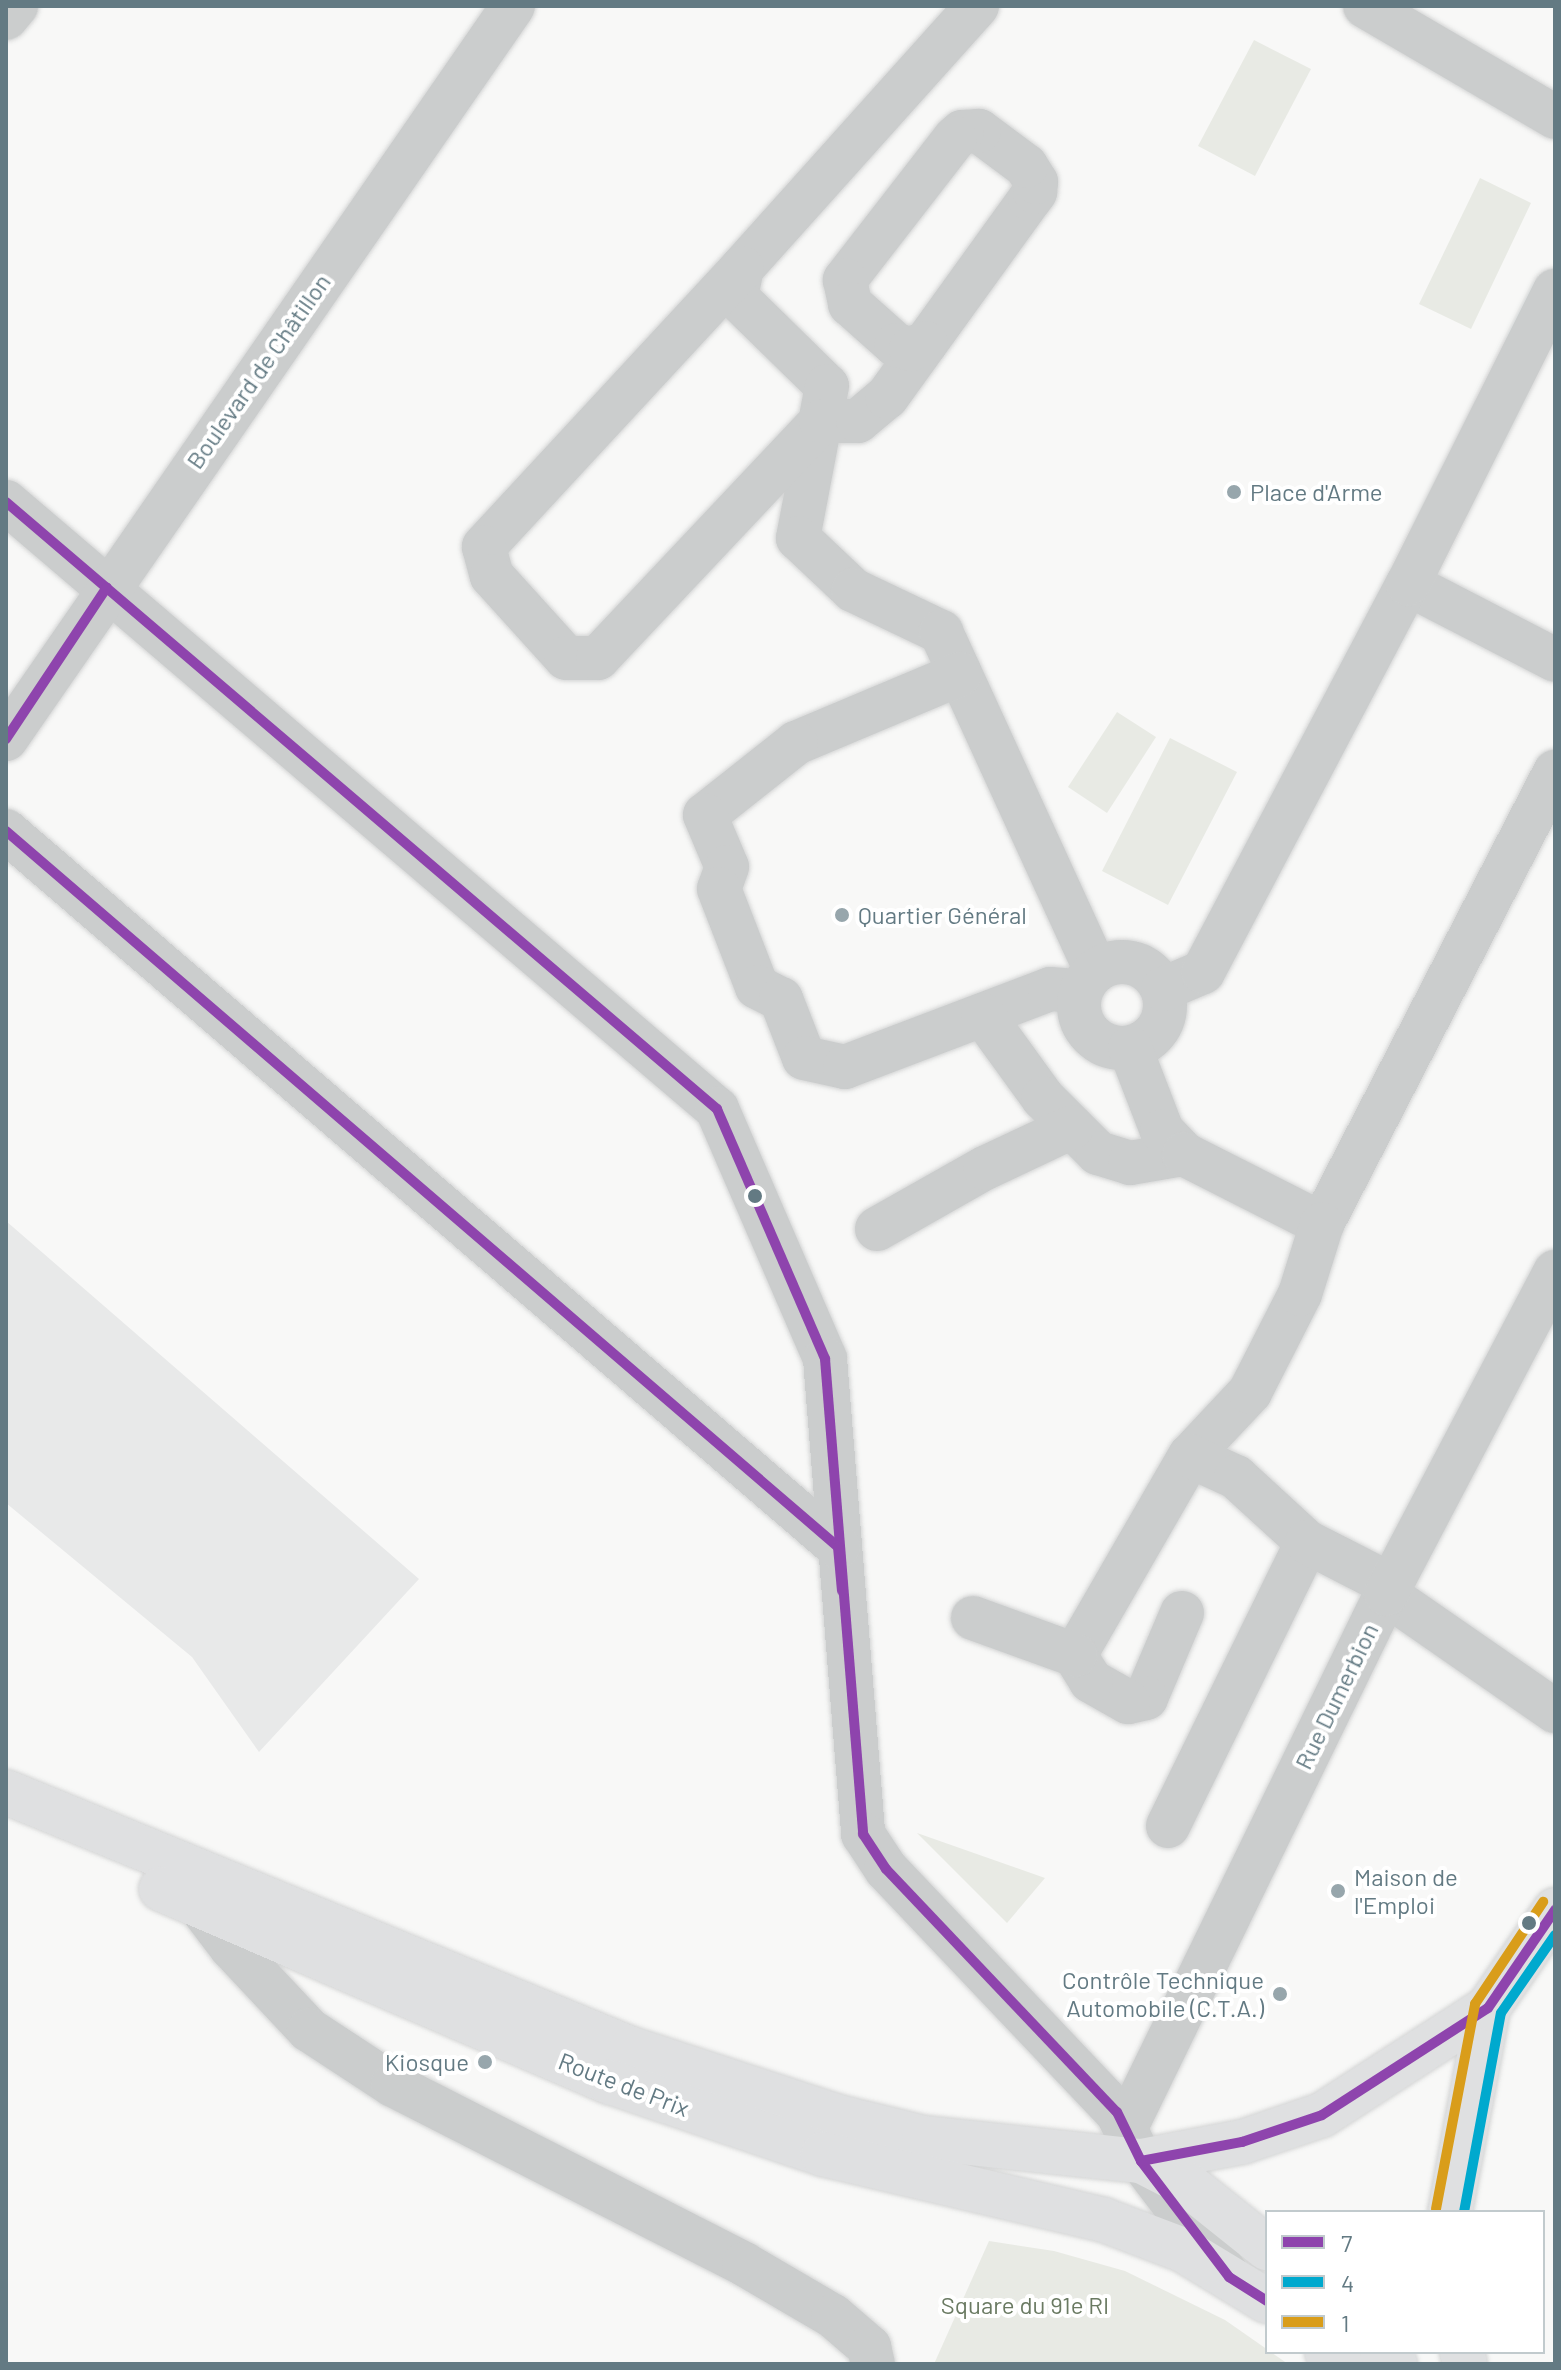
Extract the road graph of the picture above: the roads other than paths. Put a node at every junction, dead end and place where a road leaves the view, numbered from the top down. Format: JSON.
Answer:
{"nodes":[{"id":1,"x":16,"y":6,"type":"edge"},
{"id":2,"x":513,"y":6,"type":"edge"},
{"id":3,"x":977,"y":6,"type":"edge"},
{"id":4,"x":1365,"y":6,"type":"edge"},
{"id":5,"x":6,"y":18,"type":"edge"},
{"id":6,"x":1555,"y":117,"type":"edge"},
{"id":7,"x":742,"y":268,"type":"junction"},
{"id":8,"x":1555,"y":291,"type":"edge"},
{"id":9,"x":926,"y":343,"type":"junction"},
{"id":10,"x":821,"y":421,"type":"junction"},
{"id":11,"x":6,"y":502,"type":"edge"},
{"id":12,"x":1408,"y":584,"type":"junction"},
{"id":13,"x":107,"y":587,"type":"junction"},
{"id":14,"x":1555,"y":660,"type":"edge"},
{"id":15,"x":960,"y":674,"type":"junction"},
{"id":16,"x":6,"y":739,"type":"edge"},
{"id":17,"x":1555,"y":772,"type":"edge"},
{"id":18,"x":6,"y":831,"type":"edge"},
{"id":19,"x":1088,"y":980,"type":"junction"},
{"id":20,"x":1163,"y":989,"type":"junction"},
{"id":21,"x":983,"y":1015,"type":"junction"},
{"id":22,"x":1130,"y":1048,"type":"junction"},
{"id":23,"x":1072,"y":1127,"type":"junction"},
{"id":24,"x":1184,"y":1154,"type":"junction"},
{"id":25,"x":1322,"y":1224,"type":"junction"},
{"id":26,"x":877,"y":1229,"type":"dead end"},
{"id":27,"x":1555,"y":1272,"type":"edge"},
{"id":28,"x":1190,"y":1456,"type":"junction"},
{"id":29,"x":1307,"y":1542,"type":"junction"},
{"id":30,"x":838,"y":1547,"type":"junction"},
{"id":31,"x":1388,"y":1590,"type":"junction"},
{"id":32,"x":1182,"y":1613,"type":"dead end"},
{"id":33,"x":973,"y":1618,"type":"dead end"},
{"id":34,"x":1075,"y":1655,"type":"junction"},
{"id":35,"x":1555,"y":1711,"type":"edge"},
{"id":36,"x":6,"y":1792,"type":"edge"},
{"id":37,"x":6,"y":1823,"type":"edge"},
{"id":38,"x":1168,"y":1826,"type":"dead end"},
{"id":39,"x":205,"y":1891,"type":"junction"},
{"id":40,"x":1555,"y":1910,"type":"edge"},
{"id":41,"x":1488,"y":2008,"type":"junction"},
{"id":42,"x":1134,"y":2143,"type":"junction"},
{"id":43,"x":955,"y":2184,"type":"junction"},
{"id":44,"x":1450,"y":2210,"type":"edge"},
{"id":45,"x":1265,"y":2246,"type":"edge"},
{"id":46,"x":1251,"y":2291,"type":"edge"},
{"id":47,"x":873,"y":2364,"type":"edge"}],
"edges":[{"from":1,"to":5,"type":"street"},
{"from":2,"to":13,"type":"street","name":"Boulevard de Châtillon"},
{"from":3,"to":7,"type":"street"},
{"from":4,"to":6,"type":"street"},
{"from":7,"to":10,"type":"street"},
{"from":7,"to":10,"type":"street"},
{"from":8,"to":12,"type":"street"},
{"from":9,"to":9,"type":"street"},
{"from":9,"to":10,"type":"street"},
{"from":10,"to":15,"type":"street"},
{"from":11,"to":13,"type":"street"},
{"from":12,"to":14,"type":"street"},
{"from":12,"to":20,"type":"street"},
{"from":13,"to":16,"type":"street","name":"Boulevard de Châtillon"},
{"from":13,"to":30,"type":"street"},
{"from":15,"to":19,"type":"street"},
{"from":15,"to":21,"type":"street"},
{"from":17,"to":25,"type":"street"},
{"from":18,"to":30,"type":"street"},
{"from":19,"to":20,"type":"street"},
{"from":19,"to":21,"type":"street"},
{"from":19,"to":22,"type":"street"},
{"from":20,"to":22,"type":"street"},
{"from":21,"to":23,"type":"street"},
{"from":22,"to":24,"type":"street"},
{"from":23,"to":24,"type":"street"},
{"from":23,"to":26,"type":"street"},
{"from":24,"to":25,"type":"street"},
{"from":25,"to":28,"type":"street"},
{"from":27,"to":31,"type":"street","name":"Rue Dumerbion"},
{"from":28,"to":29,"type":"street"},
{"from":28,"to":34,"type":"street"},
{"from":29,"to":31,"type":"street"},
{"from":29,"to":38,"type":"street"},
{"from":30,"to":42,"type":"street"},
{"from":31,"to":35,"type":"street"},
{"from":31,"to":42,"type":"street","name":"Rue Dumerbion"},
{"from":32,"to":34,"type":"street"},
{"from":33,"to":34,"type":"street"},
{"from":36,"to":39,"type":"main road","name":"Route de Prix"},
{"from":37,"to":39,"type":"main road","name":"Route de Prix"},
{"from":39,"to":42,"type":"main road","name":"Route de Prix"},
{"from":39,"to":43,"type":"main road","name":"Route de Prix"},
{"from":39,"to":47,"type":"street"},
{"from":40,"to":41,"type":"main road"},
{"from":41,"to":42,"type":"main road","name":"Route de Prix"},
{"from":41,"to":44,"type":"main road"},
{"from":42,"to":43,"type":"main road"},
{"from":42,"to":45,"type":"main road","name":"Route de Prix"},
{"from":42,"to":46,"type":"street"},
{"from":43,"to":46,"type":"main road","name":"Route de Prix"}]}
